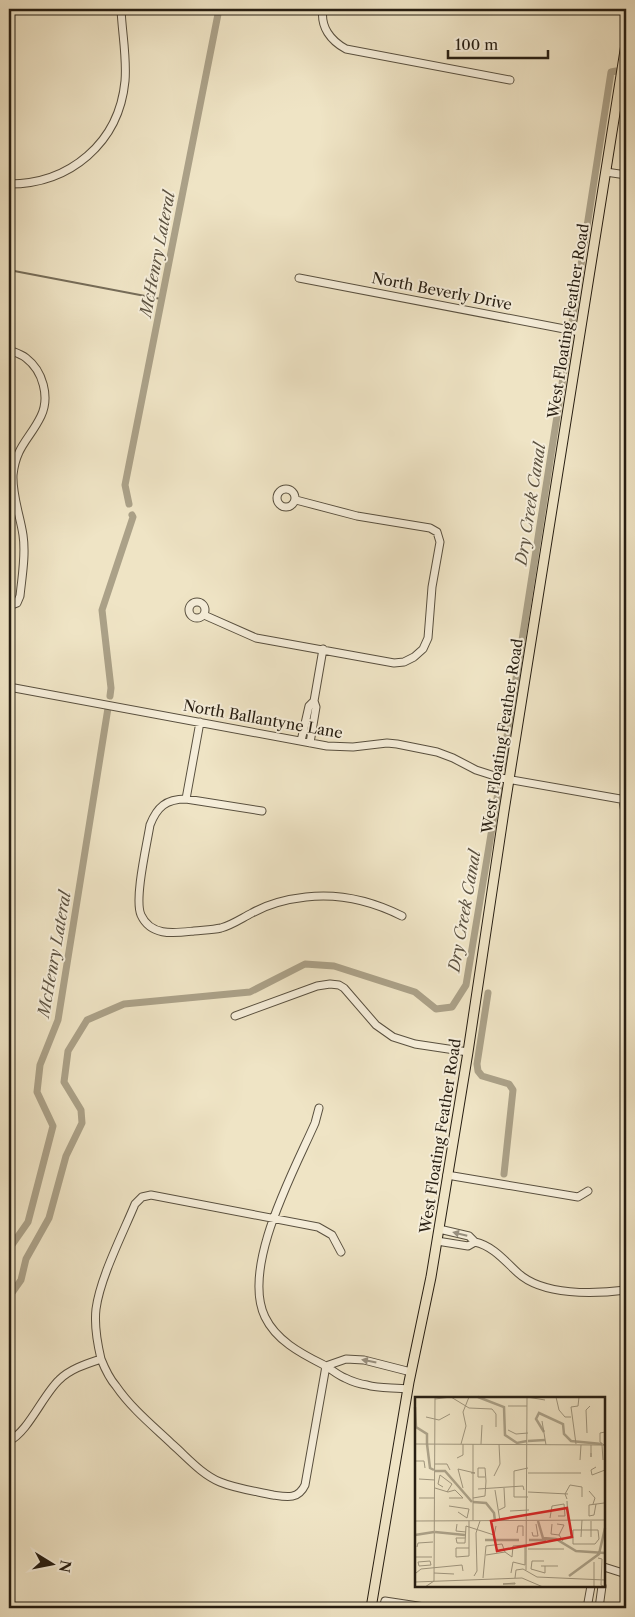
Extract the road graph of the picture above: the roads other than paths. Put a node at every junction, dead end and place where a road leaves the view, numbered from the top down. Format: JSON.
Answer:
{"nodes":[{"id":1,"x":121,"y":9,"type":"edge"},
{"id":2,"x":323,"y":9,"type":"edge"},
{"id":3,"x":626,"y":44,"type":"edge"},
{"id":4,"x":510,"y":80,"type":"dead end"},
{"id":5,"x":606,"y":172,"type":"junction"},
{"id":6,"x":626,"y":175,"type":"edge"},
{"id":7,"x":9,"y":184,"type":"edge"},
{"id":8,"x":299,"y":278,"type":"dead end"},
{"id":9,"x":580,"y":332,"type":"junction"},
{"id":10,"x":9,"y":350,"type":"edge"},
{"id":11,"x":296,"y":500,"type":"dead end"},
{"id":12,"x":9,"y":606,"type":"edge"},
{"id":13,"x":204,"y":615,"type":"dead end"},
{"id":14,"x":323,"y":649,"type":"junction"},
{"id":15,"x":9,"y":687,"type":"edge"},
{"id":16,"x":314,"y":701,"type":"junction"},
{"id":17,"x":200,"y":722,"type":"junction"},
{"id":18,"x":301,"y":741,"type":"junction"},
{"id":19,"x":310,"y":743,"type":"junction"},
{"id":20,"x":510,"y":780,"type":"junction"},
{"id":21,"x":186,"y":799,"type":"junction"},
{"id":22,"x":624,"y":799,"type":"edge"},
{"id":23,"x":262,"y":811,"type":"dead end"},
{"id":24,"x":626,"y":820,"type":"edge"},
{"id":25,"x":402,"y":916,"type":"dead end"},
{"id":26,"x":235,"y":1016,"type":"dead end"},
{"id":27,"x":468,"y":1052,"type":"junction"},
{"id":28,"x":318,"y":1108,"type":"dead end"},
{"id":29,"x":447,"y":1175,"type":"junction"},
{"id":30,"x":588,"y":1191,"type":"dead end"},
{"id":31,"x":273,"y":1219,"type":"junction"},
{"id":32,"x":439,"y":1229,"type":"junction"},
{"id":33,"x":437,"y":1241,"type":"junction"},
{"id":34,"x":475,"y":1242,"type":"junction"},
{"id":35,"x":341,"y":1252,"type":"dead end"},
{"id":36,"x":626,"y":1290,"type":"edge"},
{"id":37,"x":101,"y":1359,"type":"junction"},
{"id":38,"x":326,"y":1366,"type":"junction"},
{"id":39,"x":411,"y":1372,"type":"junction"},
{"id":40,"x":408,"y":1389,"type":"junction"},
{"id":41,"x":9,"y":1441,"type":"edge"},
{"id":42,"x":605,"y":1567,"type":"edge"},
{"id":43,"x":626,"y":1574,"type":"edge"},
{"id":44,"x":591,"y":1587,"type":"edge"},
{"id":45,"x":602,"y":1587,"type":"edge"},
{"id":46,"x":372,"y":1606,"type":"edge"},
{"id":47,"x":383,"y":1607,"type":"edge"},
{"id":48,"x":431,"y":1608,"type":"edge"},
{"id":49,"x":587,"y":1608,"type":"edge"},
{"id":50,"x":599,"y":1608,"type":"edge"}],
"edges":[{"from":1,"to":7,"type":"street"},
{"from":2,"to":4,"type":"street"},
{"from":3,"to":5,"type":"main road","name":"West Floating Feather Road"},
{"from":5,"to":6,"type":"street"},
{"from":5,"to":9,"type":"main road","name":"West Floating Feather Road"},
{"from":8,"to":9,"type":"street","name":"North Beverly Drive"},
{"from":9,"to":20,"type":"main road","name":"West Floating Feather Road"},
{"from":10,"to":12,"type":"street"},
{"from":11,"to":14,"type":"street"},
{"from":13,"to":14,"type":"street"},
{"from":14,"to":16,"type":"street"},
{"from":15,"to":17,"type":"street","name":"North Ballantyne Lane"},
{"from":16,"to":18,"type":"street"},
{"from":16,"to":19,"type":"street"},
{"from":17,"to":18,"type":"street","name":"North Ballantyne Lane"},
{"from":17,"to":21,"type":"street"},
{"from":18,"to":19,"type":"street","name":"North Ballantyne Lane"},
{"from":19,"to":20,"type":"street","name":"North Ballantyne Lane"},
{"from":20,"to":22,"type":"street","name":"North Ballantyne Lane"},
{"from":20,"to":27,"type":"main road","name":"West Floating Feather Road"},
{"from":21,"to":23,"type":"street"},
{"from":21,"to":25,"type":"street"},
{"from":22,"to":24,"type":"street"},
{"from":26,"to":27,"type":"street"},
{"from":27,"to":29,"type":"main road","name":"West Floating Feather Road"},
{"from":28,"to":31,"type":"street"},
{"from":29,"to":30,"type":"street"},
{"from":29,"to":32,"type":"main road","name":"West Floating Feather Road"},
{"from":31,"to":35,"type":"street"},
{"from":31,"to":37,"type":"street"},
{"from":31,"to":38,"type":"street"},
{"from":32,"to":33,"type":"main road","name":"West Floating Feather Road"},
{"from":34,"to":32,"type":"street","one_way":true},
{"from":33,"to":34,"type":"street"},
{"from":33,"to":39,"type":"main road","name":"West Floating Feather Road"},
{"from":34,"to":36,"type":"street"},
{"from":37,"to":38,"type":"street"},
{"from":37,"to":41,"type":"street"},
{"from":39,"to":38,"type":"street","one_way":true},
{"from":38,"to":40,"type":"street"},
{"from":39,"to":40,"type":"main road","name":"West Floating Feather Road"},
{"from":40,"to":46,"type":"main road","name":"West Floating Feather Road"},
{"from":42,"to":43,"type":"street"},
{"from":44,"to":49,"type":"street"},
{"from":45,"to":50,"type":"street"},
{"from":46,"to":47,"type":"street"},
{"from":47,"to":48,"type":"street"}]}
